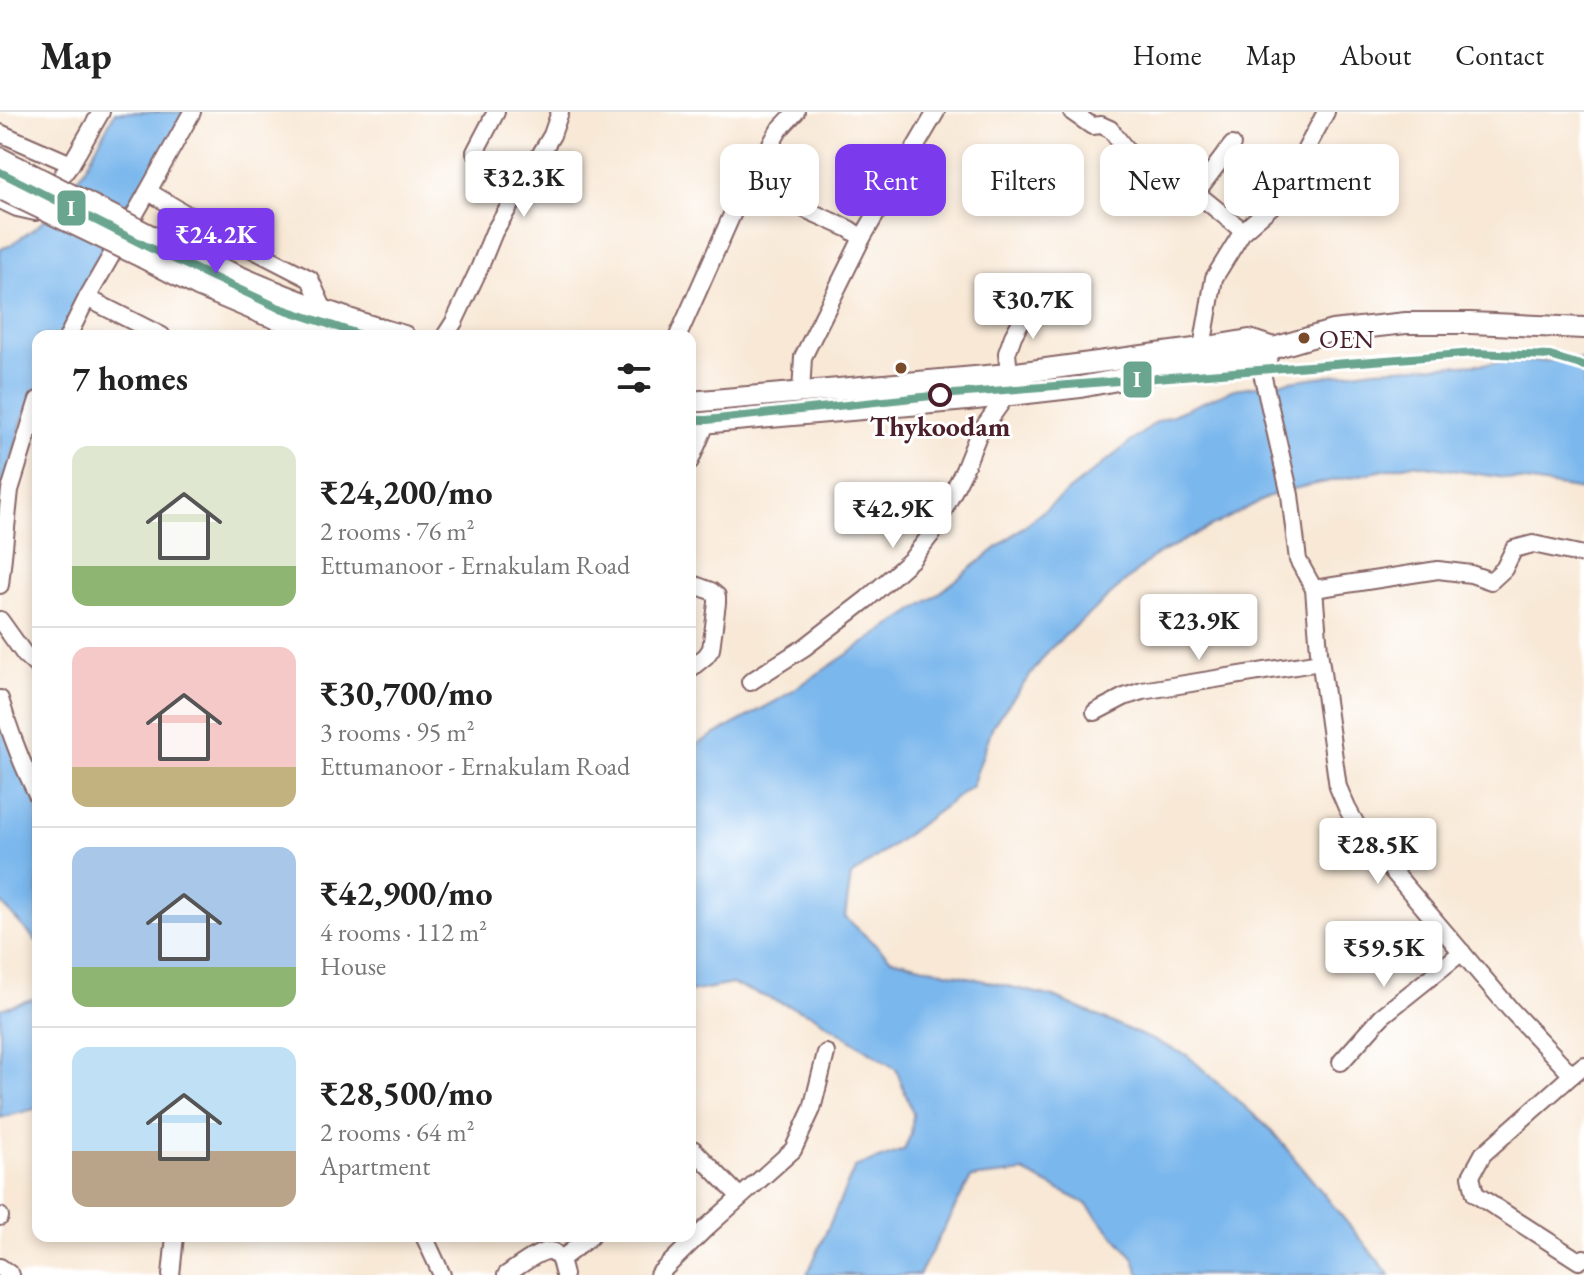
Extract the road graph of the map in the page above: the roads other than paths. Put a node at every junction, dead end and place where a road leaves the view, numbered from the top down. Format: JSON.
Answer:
{"nodes":[{"id":1,"x":101,"y":112,"type":"edge"},
{"id":2,"x":192,"y":112,"type":"edge"},
{"id":3,"x":496,"y":112,"type":"edge"},
{"id":4,"x":561,"y":112,"type":"edge"},
{"id":5,"x":796,"y":112,"type":"edge"},
{"id":6,"x":936,"y":112,"type":"edge"},
{"id":7,"x":1072,"y":112,"type":"edge"},
{"id":8,"x":1326,"y":112,"type":"edge"},
{"id":9,"x":0,"y":133,"type":"edge"},
{"id":10,"x":771,"y":144,"type":"edge"},
{"id":11,"x":1122,"y":144,"type":"edge"},
{"id":12,"x":475,"y":152,"type":"dead end"},
{"id":13,"x":1224,"y":156,"type":"edge"},
{"id":14,"x":8,"y":163,"type":"edge"},
{"id":15,"x":71,"y":164,"type":"junction"},
{"id":16,"x":1208,"y":177,"type":"edge"},
{"id":17,"x":2,"y":193,"type":"edge"},
{"id":18,"x":147,"y":193,"type":"junction"},
{"id":19,"x":1208,"y":204,"type":"edge"},
{"id":20,"x":731,"y":216,"type":"edge"},
{"id":21,"x":819,"y":216,"type":"edge"},
{"id":22,"x":1243,"y":231,"type":"junction"},
{"id":23,"x":862,"y":238,"type":"junction"},
{"id":24,"x":112,"y":253,"type":"junction"},
{"id":25,"x":87,"y":298,"type":"junction"},
{"id":26,"x":1031,"y":303,"type":"dead end"},
{"id":27,"x":324,"y":310,"type":"junction"},
{"id":28,"x":1584,"y":328,"type":"edge"},
{"id":29,"x":71,"y":330,"type":"edge"},
{"id":30,"x":150,"y":330,"type":"edge"},
{"id":31,"x":290,"y":330,"type":"edge"},
{"id":32,"x":311,"y":330,"type":"edge"},
{"id":33,"x":382,"y":330,"type":"edge"},
{"id":34,"x":449,"y":330,"type":"edge"},
{"id":35,"x":681,"y":330,"type":"edge"},
{"id":36,"x":1202,"y":348,"type":"junction"},
{"id":37,"x":1273,"y":348,"type":"junction"},
{"id":38,"x":1009,"y":374,"type":"junction"},
{"id":39,"x":801,"y":394,"type":"junction"},
{"id":40,"x":1006,"y":396,"type":"junction"},
{"id":41,"x":696,"y":402,"type":"edge"},
{"id":42,"x":32,"y":419,"type":"edge"},
{"id":43,"x":698,"y":424,"type":"edge"},
{"id":44,"x":1584,"y":555,"type":"edge"},
{"id":45,"x":0,"y":585,"type":"edge"},
{"id":46,"x":696,"y":585,"type":"edge"},
{"id":47,"x":1314,"y":589,"type":"junction"},
{"id":48,"x":0,"y":620,"type":"edge"},
{"id":49,"x":32,"y":661,"type":"edge"},
{"id":50,"x":1320,"y":662,"type":"junction"},
{"id":51,"x":696,"y":664,"type":"edge"},
{"id":52,"x":750,"y":682,"type":"dead end"},
{"id":53,"x":0,"y":699,"type":"edge"},
{"id":54,"x":1095,"y":712,"type":"dead end"},
{"id":55,"x":32,"y":785,"type":"edge"},
{"id":56,"x":1462,"y":952,"type":"junction"},
{"id":57,"x":826,"y":1053,"type":"dead end"},
{"id":58,"x":1341,"y":1062,"type":"dead end"},
{"id":59,"x":1578,"y":1070,"type":"edge"},
{"id":60,"x":696,"y":1152,"type":"edge"},
{"id":61,"x":740,"y":1197,"type":"junction"},
{"id":62,"x":696,"y":1239,"type":"edge"},
{"id":63,"x":174,"y":1242,"type":"edge"},
{"id":64,"x":427,"y":1242,"type":"edge"},
{"id":65,"x":585,"y":1242,"type":"edge"},
{"id":66,"x":693,"y":1242,"type":"edge"},
{"id":67,"x":1584,"y":1258,"type":"edge"},
{"id":68,"x":0,"y":1267,"type":"edge"},
{"id":69,"x":562,"y":1267,"type":"edge"},
{"id":70,"x":11,"y":1275,"type":"edge"},
{"id":71,"x":171,"y":1275,"type":"edge"},
{"id":72,"x":442,"y":1275,"type":"edge"},
{"id":73,"x":506,"y":1275,"type":"edge"},
{"id":74,"x":658,"y":1275,"type":"edge"}],
"edges":[{"from":1,"to":15,"type":"street"},
{"from":2,"to":18,"type":"street"},
{"from":3,"to":12,"type":"street"},
{"from":4,"to":34,"type":"street"},
{"from":5,"to":10,"type":"street"},
{"from":6,"to":23,"type":"street"},
{"from":7,"to":11,"type":"street"},
{"from":8,"to":22,"type":"street"},
{"from":9,"to":15,"type":"street"},
{"from":13,"to":16,"type":"street"},
{"from":14,"to":27,"type":"main road","bridge":true},
{"from":15,"to":17,"type":"street"},
{"from":17,"to":32,"type":"main road","bridge":true},
{"from":18,"to":24,"type":"street"},
{"from":18,"to":27,"type":"street"},
{"from":19,"to":22,"type":"street"},
{"from":20,"to":35,"type":"street"},
{"from":21,"to":23,"type":"street"},
{"from":22,"to":36,"type":"street"},
{"from":23,"to":39,"type":"street"},
{"from":24,"to":25,"type":"street"},
{"from":24,"to":31,"type":"street"},
{"from":25,"to":29,"type":"street"},
{"from":25,"to":30,"type":"street"},
{"from":26,"to":38,"type":"street"},
{"from":27,"to":33,"type":"main road"},
{"from":28,"to":37,"type":"main road"},
{"from":36,"to":37,"type":"main road"},
{"from":36,"to":38,"type":"main road"},
{"from":37,"to":40,"type":"main road"},
{"from":37,"to":47,"type":"street"},
{"from":38,"to":39,"type":"main road"},
{"from":39,"to":41,"type":"main road"},
{"from":40,"to":43,"type":"main road"},
{"from":40,"to":52,"type":"street"},
{"from":42,"to":45,"type":"street"},
{"from":44,"to":47,"type":"street"},
{"from":46,"to":51,"type":"street"},
{"from":47,"to":50,"type":"street"},
{"from":48,"to":49,"type":"street"},
{"from":50,"to":54,"type":"street"},
{"from":50,"to":56,"type":"street"},
{"from":53,"to":55,"type":"street"},
{"from":56,"to":58,"type":"street"},
{"from":56,"to":59,"type":"street"},
{"from":57,"to":61,"type":"street"},
{"from":59,"to":67,"type":"street"},
{"from":60,"to":61,"type":"street"},
{"from":61,"to":62,"type":"street"},
{"from":63,"to":71,"type":"street"},
{"from":64,"to":72,"type":"street"},
{"from":65,"to":69,"type":"street"},
{"from":66,"to":74,"type":"street"},
{"from":68,"to":70,"type":"street"},
{"from":69,"to":73,"type":"street"}]}
